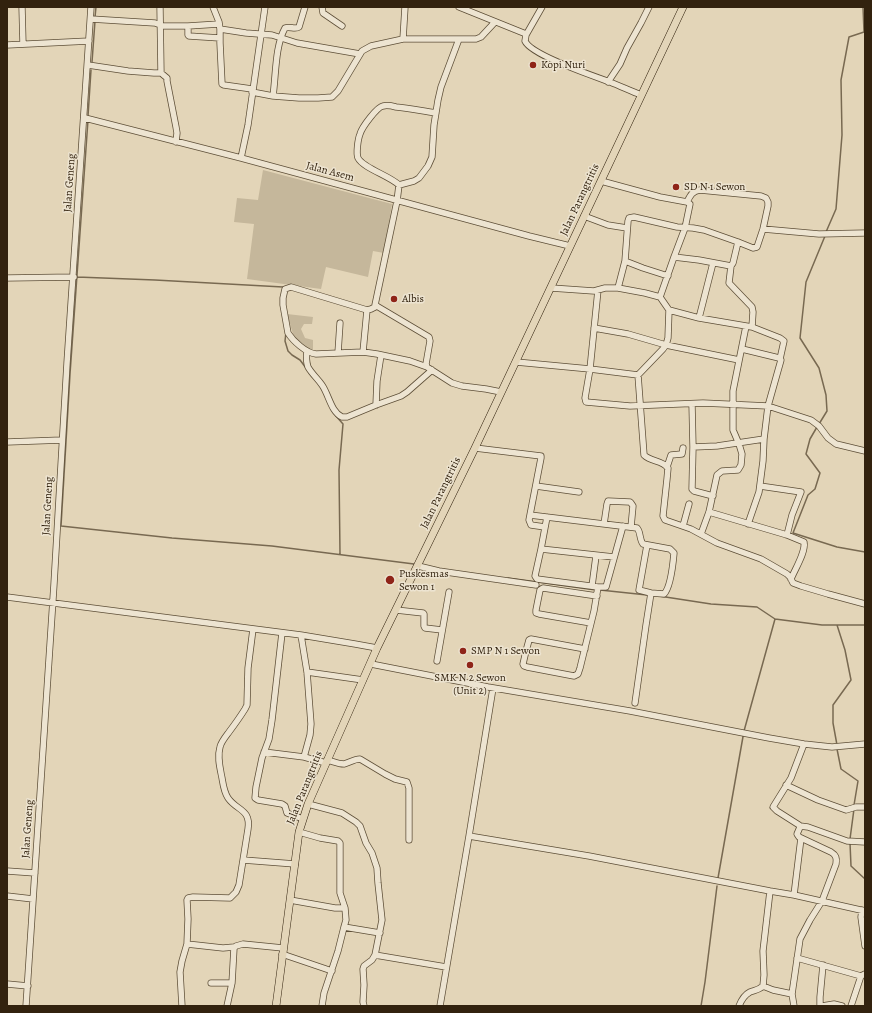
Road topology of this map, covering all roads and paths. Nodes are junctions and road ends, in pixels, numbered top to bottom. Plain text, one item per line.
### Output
1 (22, 7) edge
2 (91, 7) edge
3 (160, 7) edge
4 (212, 7) edge
5 (265, 7) edge
6 (305, 7) edge
7 (322, 7) edge
8 (405, 7) edge
9 (459, 7) edge
10 (542, 7) edge
11 (648, 7) edge
12 (683, 7) edge
13 (474, 10) edge
14 (94, 19) junction
15 (494, 22) junction
16 (160, 24) junction
17 (188, 26) junction
18 (220, 26) junction
19 (342, 26) dead end
20 (526, 34) junction
21 (260, 35) junction
22 (220, 38) junction
23 (281, 38) junction
24 (403, 39) junction
25 (459, 39) junction
26 (89, 41) junction
27 (23, 44) junction
28 (7, 45) edge
29 (360, 54) junction
30 (88, 64) junction
31 (161, 73) junction
32 (608, 82) junction
33 (252, 91) junction
34 (641, 95) junction
35 (273, 96) junction
36 (436, 113) junction
37 (84, 118) junction
38 (176, 142) junction
39 (241, 158) junction
40 (601, 181) junction
41 (399, 185) junction
42 (397, 201) junction
43 (687, 202) junction
44 (584, 216) junction
45 (627, 228) junction
46 (685, 228) junction
47 (763, 229) junction
48 (865, 233) edge
49 (738, 242) junction
50 (570, 246) junction
51 (674, 257) junction
52 (625, 261) junction
53 (713, 263) junction
54 (730, 266) junction
55 (668, 276) junction
56 (74, 277) junction
57 (7, 278) edge
58 (551, 288) junction
59 (618, 288) junction
60 (598, 290) junction
61 (660, 297) junction
62 (376, 306) junction
63 (367, 310) junction
64 (669, 310) junction
65 (699, 318) junction
66 (340, 323) dead end
67 (749, 326) junction
68 (594, 328) junction
69 (666, 345) junction
70 (742, 349) junction
71 (307, 351) junction
72 (363, 352) junction
73 (338, 353) junction
74 (381, 355) junction
75 (780, 359) junction
76 (739, 360) junction
77 (516, 362) junction
78 (429, 368) junction
79 (590, 369) junction
80 (638, 374) junction
81 (501, 392) junction
82 (692, 404) junction
83 (732, 404) junction
84 (376, 405) junction
85 (641, 406) junction
86 (768, 406) junction
87 (764, 439) junction
88 (62, 440) junction
89 (7, 442) edge
90 (739, 444) junction
91 (693, 447) junction
92 (475, 448) junction
93 (683, 448) dead end
94 (865, 452) edge
95 (667, 467) junction
96 (536, 486) junction
97 (760, 486) junction
98 (578, 492) dead end
99 (713, 496) junction
100 (689, 504) dead end
101 (710, 512) junction
102 (530, 515) junction
103 (547, 517) junction
104 (604, 524) junction
105 (748, 524) junction
106 (623, 526) junction
107 (683, 526) junction
108 (545, 527) junction
109 (631, 527) junction
110 (701, 534) junction
111 (787, 535) junction
112 (647, 545) junction
113 (541, 549) junction
114 (596, 556) junction
115 (614, 557) junction
116 (418, 566) junction
117 (791, 579) junction
118 (536, 585) dead end
119 (596, 591) junction
120 (448, 592) dead end
121 (651, 596) junction
122 (7, 597) edge
123 (53, 602) junction
124 (865, 604) edge
125 (396, 610) junction
126 (591, 624) junction
127 (253, 629) junction
128 (442, 630) junction
129 (282, 633) junction
130 (301, 635) junction
131 (377, 648) junction
132 (585, 649) junction
133 (437, 661) dead end
134 (371, 664) junction
135 (307, 672) junction
136 (363, 680) junction
137 (493, 688) junction
138 (635, 703) dead end
139 (804, 744) junction
140 (865, 744) edge
141 (264, 752) junction
142 (304, 757) junction
143 (326, 761) junction
144 (786, 785) junction
145 (308, 804) junction
146 (865, 808) edge
147 (303, 819) junction
148 (800, 826) junction
149 (299, 832) junction
150 (469, 836) junction
151 (801, 838) junction
152 (409, 840) dead end
153 (865, 842) edge
154 (243, 860) junction
155 (295, 864) junction
156 (7, 871) edge
157 (35, 873) junction
158 (770, 891) junction
159 (794, 895) junction
160 (7, 896) edge
161 (33, 899) junction
162 (290, 900) junction
163 (822, 901) junction
164 (345, 908) junction
165 (863, 910) edge
166 (344, 926) junction
167 (380, 933) junction
168 (187, 944) junction
169 (865, 946) edge
170 (234, 947) junction
171 (283, 951) junction
172 (375, 955) junction
173 (797, 958) junction
174 (823, 965) junction
175 (446, 967) junction
176 (332, 971) junction
177 (863, 975) edge
178 (211, 983) dead end
179 (232, 983) junction
180 (7, 984) edge
181 (28, 986) junction
182 (763, 986) junction
183 (792, 994) junction
184 (26, 1006) edge
185 (182, 1006) edge
186 (227, 1006) edge
187 (276, 1006) edge
188 (322, 1006) edge
189 (364, 1006) edge
190 (440, 1006) edge
191 (739, 1006) edge
192 (794, 1006) edge
193 (821, 1006) edge
194 (842, 1006) edge
195 (851, 1006) edge

1 - 27 street
2 - 14 street, Jalan Geneng
3 - 16 street
4 - 18 street
5 - 21 street
6 - 23 street
7 - 19 street
8 - 24 street
9 - 13 street
10 - 20 street
11 - 32 street
12 - 34 main road, Jalan Parangtritis
13 - 15 street
14 - 16 street
14 - 26 street, Jalan Geneng
15 - 20 street
15 - 25 street
16 - 17 street
16 - 31 street
17 - 18 street
17 - 22 street
18 - 21 street
18 - 22 street
20 - 32 street
21 - 23 street
21 - 33 street
22 - 33 street
23 - 29 street
23 - 35 street
24 - 25 street
24 - 29 street
25 - 36 street
26 - 27 street
26 - 30 street, Jalan Geneng
27 - 28 street
29 - 35 street
30 - 31 street
30 - 37 street, Jalan Geneng
31 - 38 street
32 - 34 street
33 - 35 street
33 - 39 street
34 - 40 main road, Jalan Parangtritis
36 - 41 street
36 - 41 street
37 - 38 street, Jalan Asem
37 - 56 street, Jalan Geneng
38 - 39 street, Jalan Asem
39 - 42 street, Jalan Asem
40 - 43 street
40 - 44 main road, Jalan Parangtritis
41 - 42 street
42 - 50 street, Jalan Asem
42 - 62 street
43 - 46 street
43 - 47 street
44 - 45 street
44 - 50 main road, Jalan Parangtritis
45 - 46 street
45 - 52 street
46 - 49 street
46 - 51 street
47 - 48 street
47 - 49 street
49 - 54 street
50 - 58 main road, Jalan Parangtritis
51 - 53 street
51 - 55 street
52 - 55 street
52 - 59 street
53 - 54 street
53 - 65 street
54 - 67 street
55 - 61 street
56 - 57 street
56 - 88 street, Jalan Geneng
58 - 60 street
58 - 77 main road, Jalan Parangtritis
59 - 60 street
59 - 61 street
60 - 68 street
61 - 64 street
62 - 63 street
62 - 78 street
63 - 71 street
63 - 72 street
64 - 65 street
64 - 69 street
65 - 67 street
66 - 73 street
67 - 70 street
67 - 75 street
68 - 69 street
68 - 79 street
69 - 76 street
69 - 80 street
70 - 75 street
70 - 76 street
71 - 73 street
71 - 84 street
72 - 73 street
72 - 74 street
74 - 78 street
74 - 84 street
75 - 86 street
76 - 83 street
77 - 79 street
77 - 81 main road, Jalan Parangtritis
78 - 81 street
78 - 84 street
79 - 80 street
79 - 85 street
80 - 85 street
81 - 92 main road, Jalan Parangtritis
82 - 83 street
82 - 85 street
82 - 91 street
83 - 86 street
83 - 90 street
85 - 95 street
86 - 87 street
86 - 94 street
87 - 90 street
87 - 97 street
88 - 89 street
88 - 123 street, Jalan Geneng
90 - 91 street
90 - 99 street
91 - 99 street
92 - 96 street
92 - 116 main road, Jalan Parangtritis
93 - 95 street
95 - 107 street
96 - 98 street
96 - 102 street
97 - 105 street
97 - 111 street
99 - 101 street
100 - 107 street
101 - 105 street
101 - 110 street
102 - 103 street
102 - 108 street
103 - 104 street
103 - 108 street
104 - 106 street
104 - 109 street
105 - 111 street
106 - 109 street
106 - 115 street
107 - 110 street
108 - 113 street
109 - 112 street
110 - 117 street
111 - 117 street
112 - 121 street
112 - 121 street
113 - 114 street
113 - 119 street
114 - 115 street
114 - 119 street
115 - 119 street
116 - 118 street
116 - 125 main road, Jalan Parangtritis
117 - 124 street
119 - 126 street
119 - 126 street
120 - 128 street
121 - 138 street
122 - 123 street
123 - 127 street
123 - 157 street, Jalan Geneng
125 - 128 street
125 - 131 main road, Jalan Parangtritis
126 - 132 street
127 - 129 street
127 - 154 street
128 - 133 street
129 - 130 street
129 - 141 street
130 - 131 street
130 - 135 street
131 - 134 main road, Jalan Parangtritis
132 - 132 street
134 - 136 main road, Jalan Parangtritis
134 - 137 street
135 - 136 street
135 - 142 street
136 - 143 main road, Jalan Parangtritis
137 - 139 street
137 - 150 street
139 - 140 street
139 - 144 street
141 - 142 street
141 - 147 street
142 - 143 street
143 - 145 main road, Jalan Parangtritis
143 - 152 street
144 - 146 street
144 - 148 street
145 - 147 main road, Jalan Parangtritis
145 - 167 street
147 - 149 main road, Jalan Parangtritis
148 - 151 street
148 - 153 street
149 - 155 main road, Jalan Parangtritis
149 - 164 street
150 - 158 street
150 - 175 street
151 - 159 street
151 - 163 street
154 - 155 street
154 - 168 street
155 - 162 main road, Jalan Parangtritis
156 - 157 street
157 - 161 street, Jalan Geneng
158 - 159 street
158 - 182 street
159 - 163 street
160 - 161 street
161 - 181 street, Jalan Geneng
162 - 164 street
162 - 171 main road, Jalan Parangtritis
163 - 165 street
163 - 173 street
164 - 166 street
165 - 169 street
166 - 167 street
166 - 176 street
167 - 172 street
168 - 170 street
168 - 185 street
170 - 171 street
170 - 179 street
171 - 176 street
171 - 187 main road, Jalan Parangtritis
172 - 175 street
172 - 189 street
173 - 174 street
173 - 183 street
174 - 177 street
174 - 193 street
175 - 190 street
176 - 188 street
177 - 195 street
178 - 179 street
179 - 186 street
180 - 181 street
181 - 184 street, Jalan Geneng
182 - 183 street
182 - 191 street
183 - 192 street
193 - 194 street

